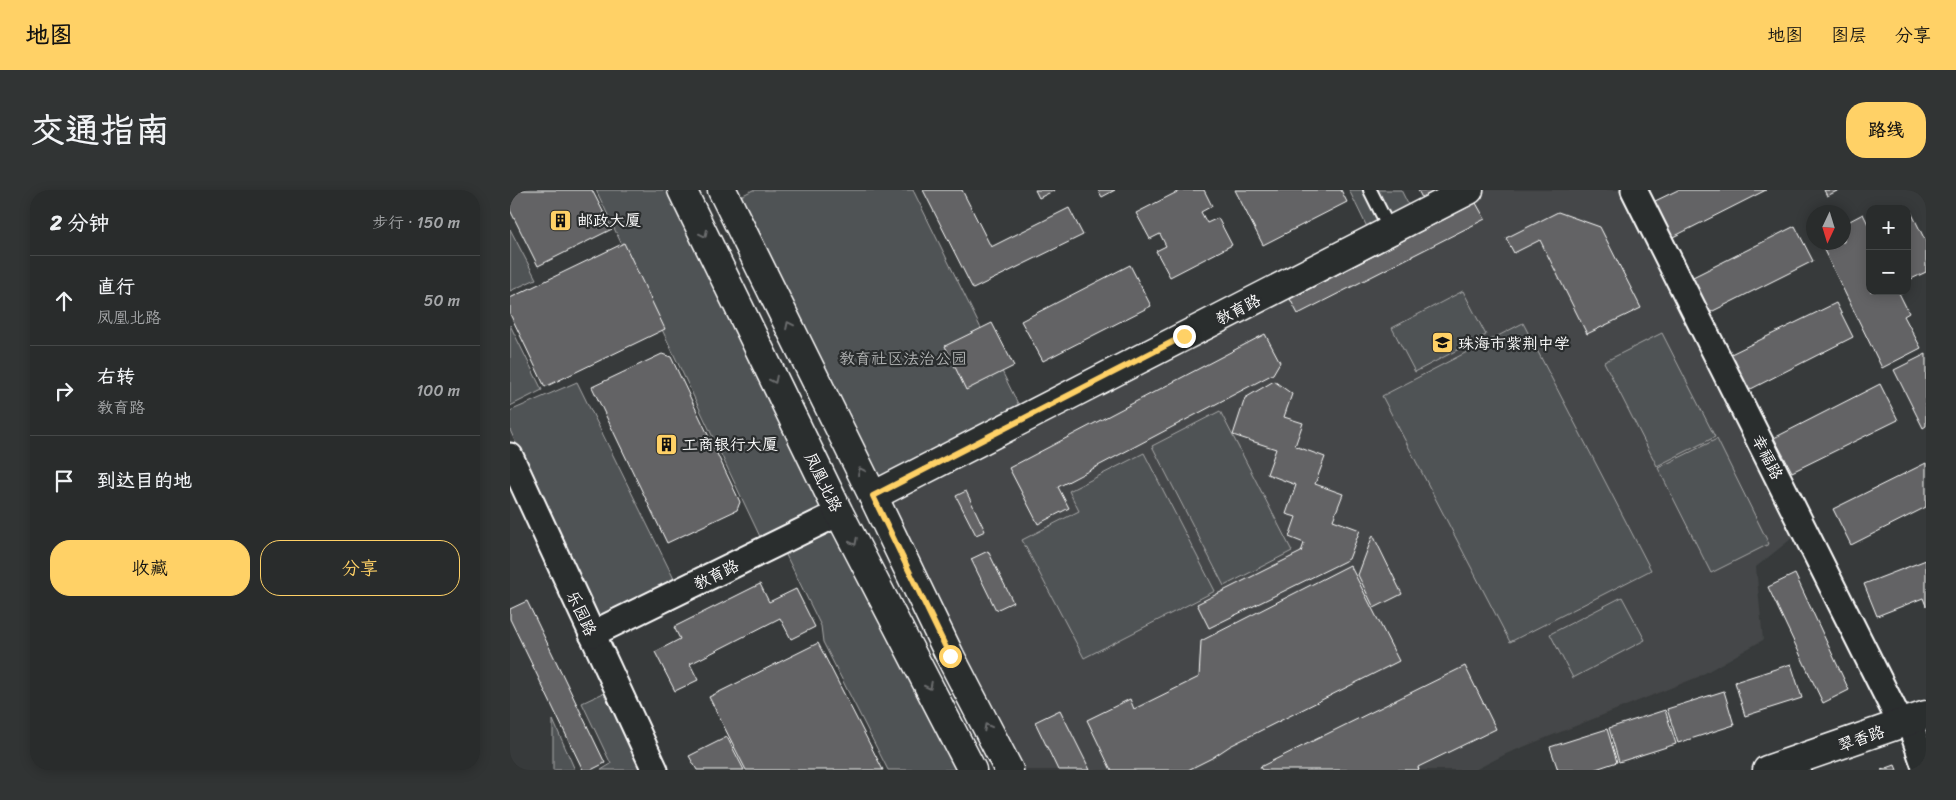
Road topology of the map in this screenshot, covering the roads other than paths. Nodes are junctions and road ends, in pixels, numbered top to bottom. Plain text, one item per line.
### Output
1 (682, 190) edge
2 (722, 190) edge
3 (1370, 190) edge
4 (1469, 190) edge
5 (1634, 190) edge
6 (1390, 230) junction
7 (510, 456) edge
8 (873, 496) junction
9 (839, 513) junction
10 (592, 634) junction
11 (1912, 720) edge
12 (655, 770) edge
13 (972, 770) edge
14 (1009, 770) edge
15 (1767, 770) edge
16 (1926, 770) edge

1 -> 9 main road, 凤凰北路
8 -> 2 main road
3 - 6 lane
4 - 6 main road, 教育路
5 - 11 street, 幸福路
6 - 8 main road, 教育路
7 - 10 street, 乐园路
14 -> 8 main road
9 - 10 street, 教育路
9 -> 13 main road, 凤凰北路
10 - 12 street, 乐园路
11 - 15 main road, 翠香路
11 - 16 street, 幸福路

